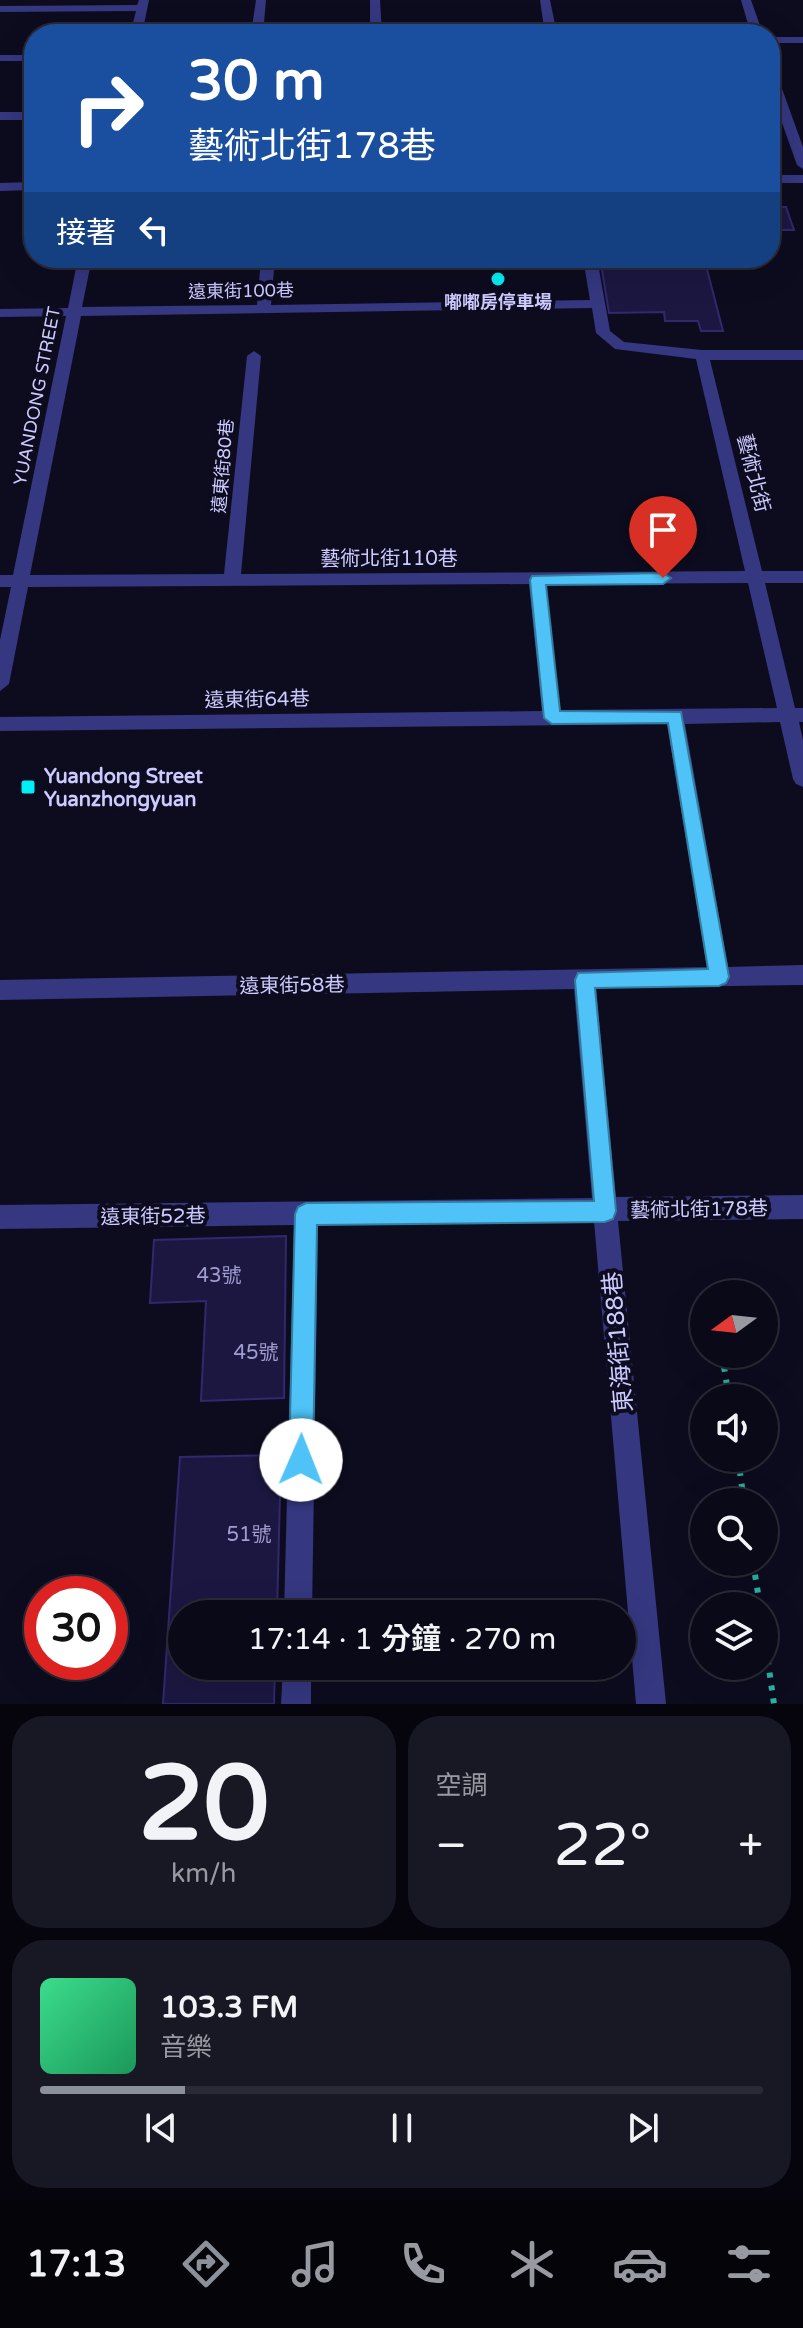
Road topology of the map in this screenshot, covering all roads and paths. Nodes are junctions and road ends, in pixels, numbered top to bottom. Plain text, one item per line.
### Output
1 (261, 0) edge
2 (375, 0) edge
3 (545, 0) edge
4 (746, 0) edge
5 (143, 4) edge
6 (9, 6) edge
7 (138, 24) edge
8 (258, 24) edge
9 (376, 24) edge
10 (549, 24) edge
11 (754, 24) edge
12 (780, 40) edge
13 (803, 40) edge
14 (0, 58) edge
15 (24, 58) edge
16 (780, 92) edge
17 (0, 116) edge
18 (24, 116) edge
19 (803, 165) edge
20 (780, 179) edge
21 (803, 179) edge
22 (24, 186) edge
23 (0, 187) edge
24 (83, 268) edge
25 (267, 268) edge
26 (592, 268) edge
27 (598, 304) junction
28 (264, 308) junction
29 (75, 312) junction
30 (0, 313) edge
31 (702, 355) junction
32 (803, 355) edge
33 (254, 356) dead end
34 (803, 577) edge
35 (757, 578) junction
36 (232, 580) junction
37 (537, 580) junction
38 (0, 581) edge
39 (21, 581) junction
40 (0, 684) edge
41 (796, 715) edge
42 (675, 717) junction
43 (552, 718) junction
44 (0, 724) edge
45 (803, 779) edge
46 (803, 975) edge
47 (719, 977) junction
48 (584, 980) junction
49 (0, 990) edge
50 (803, 1207) edge
51 (605, 1211) junction
52 (306, 1214) junction
53 (0, 1217) edge
54 (298, 1600) edge
55 (297, 1680) edge
56 (771, 1680) edge
57 (296, 1704) edge
58 (651, 1704) edge
59 (774, 1704) edge

1 - 8 street
2 - 9 street
3 - 10 street
4 - 11 street
5 - 6 street
5 - 7 street
12 - 13 street
14 - 15 street
16 - 19 street
17 - 18 street
20 - 21 street
22 - 23 street
24 - 29 street, YUANDONG STREET
25 - 28 street
26 - 27 street
27 - 28 street, 遠東街100巷
27 - 31 street
28 - 29 street, 遠東街100巷
29 - 30 street, 遠東街100巷
29 - 39 street, YUANDONG STREET
31 - 32 street
31 - 35 street, 藝術北街
33 - 36 street, 遠東街80巷
34 - 35 street, 藝術北街110巷
35 - 37 street, 藝術北街110巷
35 - 41 street, 藝術北街
36 - 37 street, 藝術北街110巷
36 - 39 street, 藝術北街110巷
37 - 43 street
38 - 39 street, 藝術北街110巷
39 - 40 street, YUANDONG STREET
41 - 42 street, 遠東街64巷
41 - 45 street, 藝術北街
42 - 43 street, 遠東街64巷
42 - 47 street
43 - 44 street, 遠東街64巷
46 - 47 street, 遠東街58巷
47 - 48 street, 遠東街58巷
48 - 49 street, 遠東街58巷
48 - 51 street, 東海街188巷
50 - 51 street, 藝術北街178巷
51 - 52 street, 藝術北街178巷
51 - 58 street, 東海街188巷
52 - 53 street, 遠東街52巷
52 - 54 street
55 - 57 street
56 - 59 path

